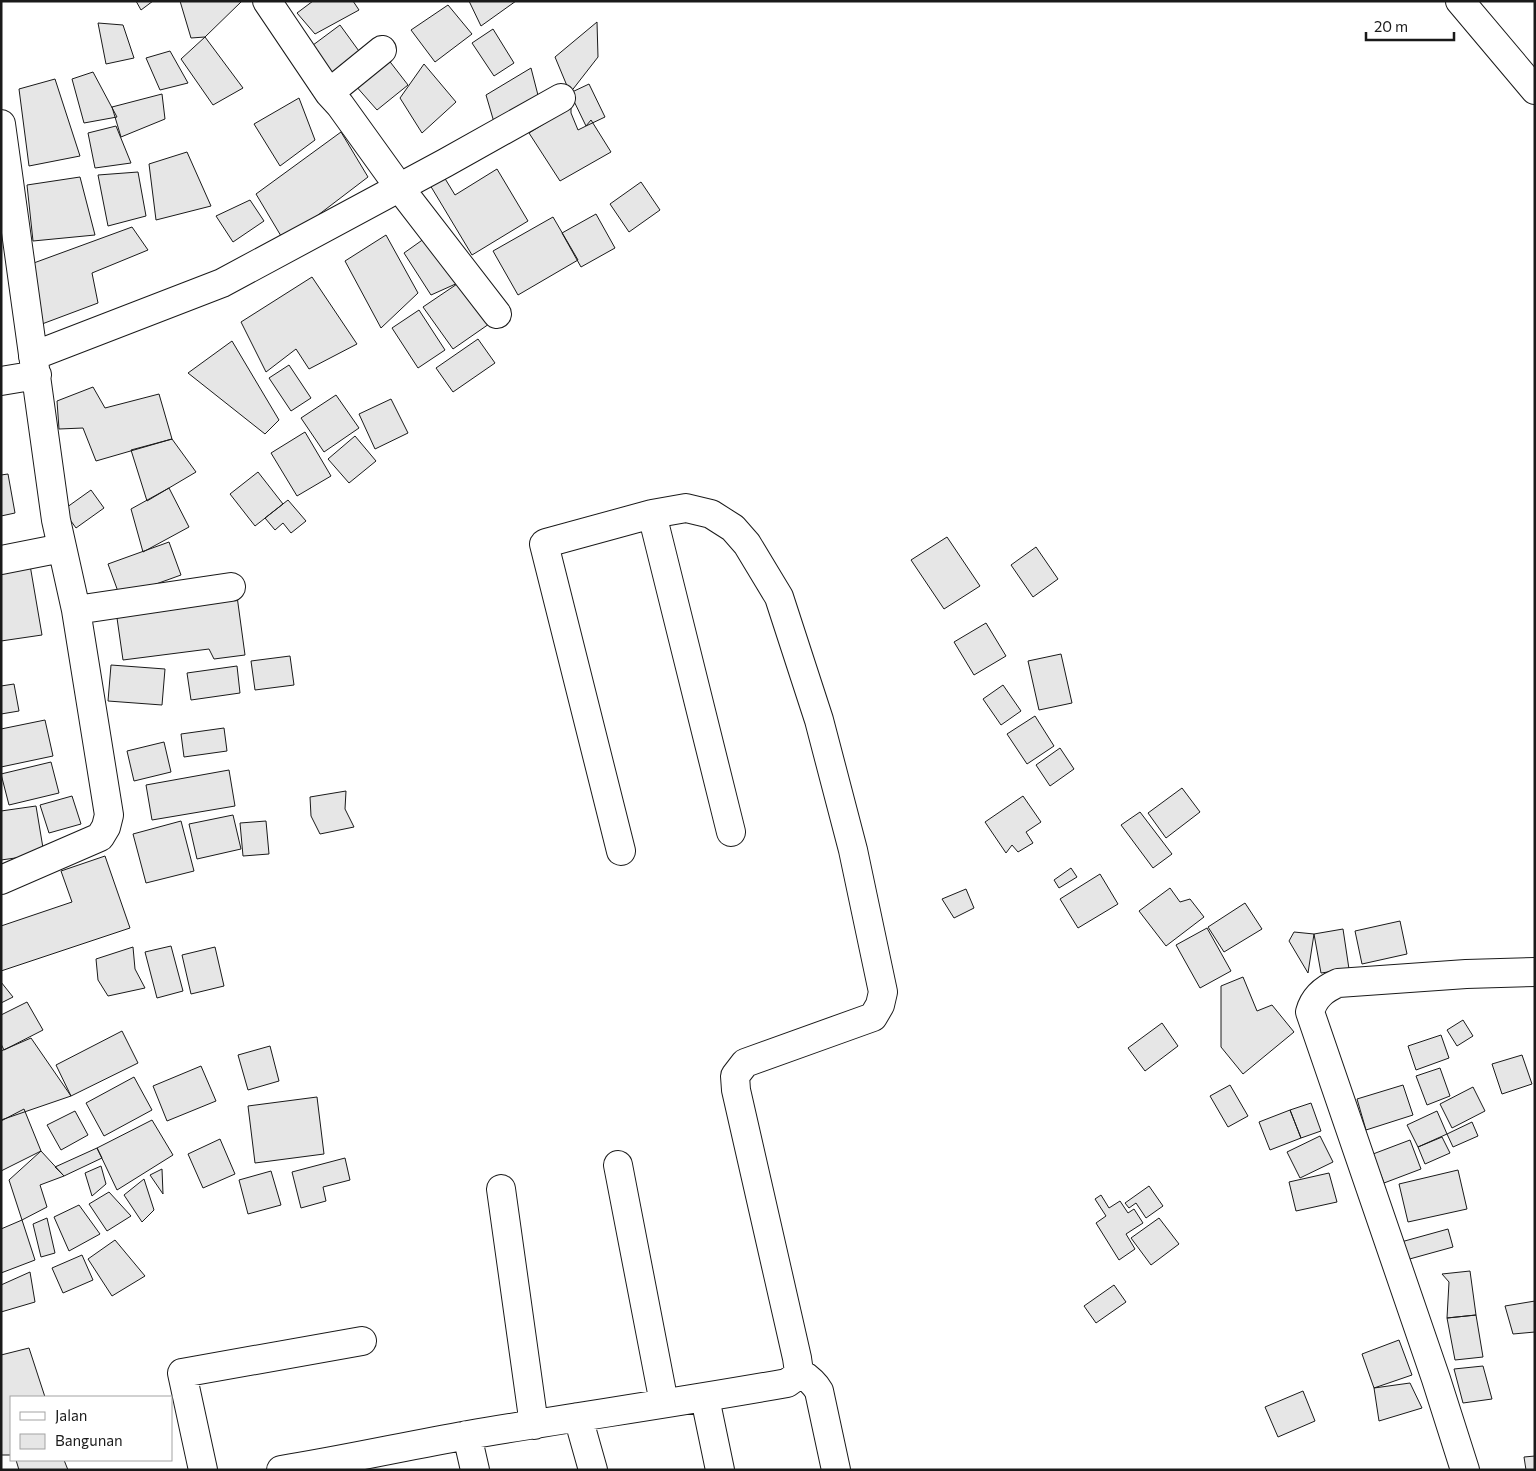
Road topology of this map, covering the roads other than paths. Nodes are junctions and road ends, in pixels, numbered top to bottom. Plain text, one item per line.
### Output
1 (267, 1) edge
2 (1460, 1) edge
3 (382, 50) dead end
4 (1535, 90) edge
5 (330, 93) junction
6 (561, 98) dead end
7 (1, 124) edge
8 (399, 187) junction
9 (497, 314) dead end
10 (35, 365) junction
11 (1, 380) edge
12 (652, 514) junction
13 (62, 548) junction
14 (1, 560) edge
15 (231, 587) dead end
16 (76, 610) junction
17 (731, 832) dead end
18 (621, 851) dead end
19 (1, 880) edge
20 (1535, 972) edge
21 (618, 1165) dead end
22 (501, 1190) dead end
23 (362, 1341) dead end
24 (798, 1372) junction
25 (705, 1398) junction
26 (664, 1403) junction
27 (578, 1417) junction
28 (534, 1425) junction
29 (468, 1435) junction
30 (348, 1464) edge
31 (203, 1470) edge
32 (281, 1470) edge
33 (475, 1470) edge
34 (593, 1470) edge
35 (720, 1470) edge
36 (836, 1470) edge
37 (1465, 1470) edge

1 - 5 street
2 - 4 street
3 - 5 street
5 - 8 street
6 - 8 street
7 - 10 street
8 - 9 street
8 - 10 street
10 - 11 street
10 - 13 street
12 - 17 street
12 - 18 street
12 - 24 street
13 - 14 street
13 - 16 street
15 - 16 street
16 - 19 street
20 - 37 street
21 - 26 street
22 - 28 street
23 - 31 street
24 - 25 street
24 - 36 street
25 - 26 street
25 - 35 street
26 - 27 street
27 - 28 street
27 - 34 street
28 - 29 street
29 - 30 street
29 - 33 street
30 - 32 street

